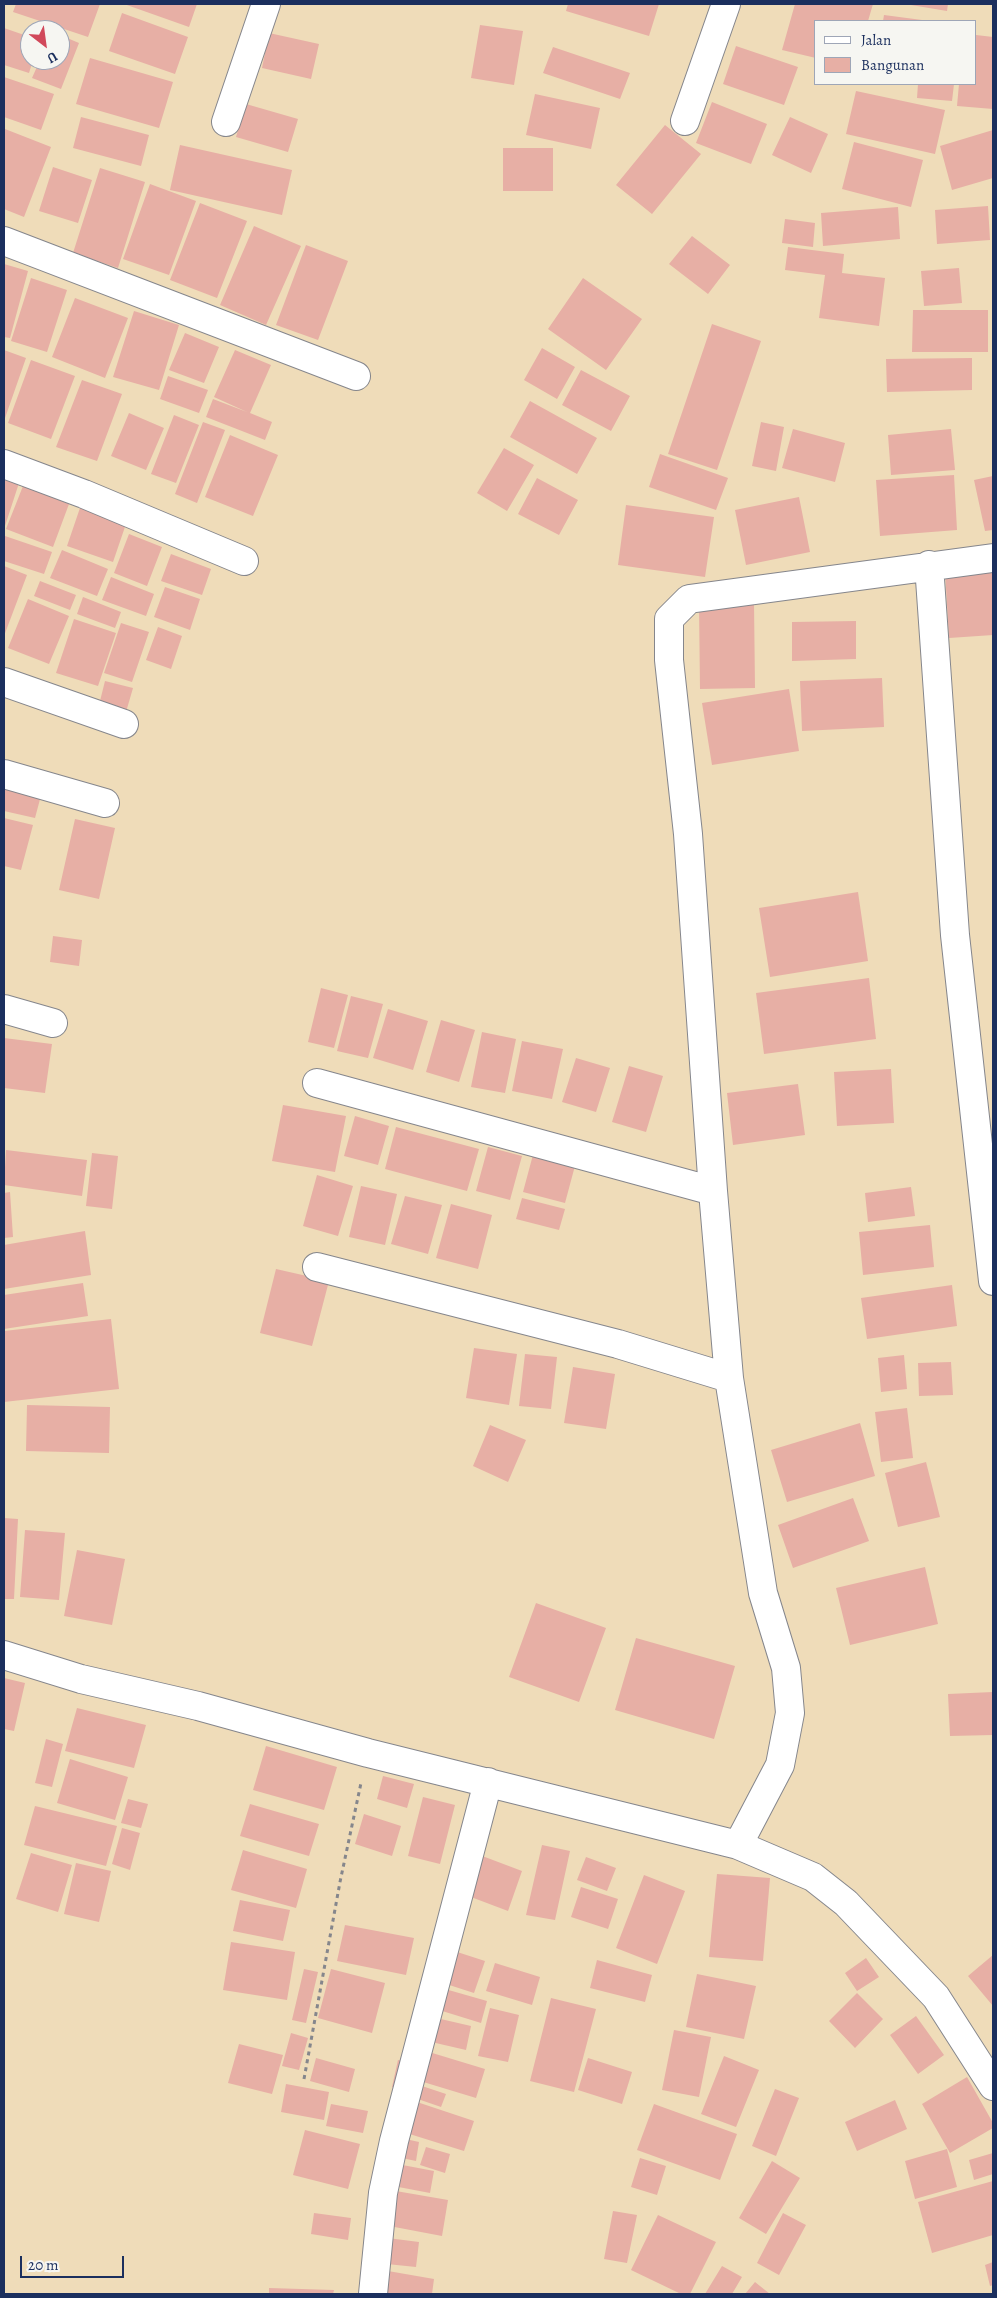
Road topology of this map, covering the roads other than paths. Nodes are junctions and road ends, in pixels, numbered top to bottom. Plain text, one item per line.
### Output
1 (266, 4) edge
2 (726, 4) edge
3 (685, 121) dead end
4 (226, 122) dead end
5 (4, 241) edge
6 (356, 376) dead end
7 (4, 464) edge
8 (993, 558) edge
9 (244, 561) dead end
10 (929, 565) junction
11 (4, 682) edge
12 (124, 724) dead end
13 (4, 774) edge
14 (106, 803) dead end
15 (4, 1009) edge
16 (54, 1023) dead end
17 (317, 1083) dead end
18 (713, 1191) junction
19 (317, 1267) dead end
20 (993, 1281) edge
21 (729, 1378) junction
22 (4, 1655) edge
23 (488, 1782) junction
24 (738, 1845) junction
25 (993, 2086) edge
26 (373, 2294) edge

1 - 4 street
2 - 3 street
5 - 6 street
7 - 9 street
8 - 10 street
10 - 18 street
10 - 20 street
11 - 12 street
13 - 14 street
15 - 16 street
17 - 18 street
18 - 21 street
19 - 21 street
21 - 24 street
22 - 23 street
23 - 24 street
23 - 26 street
24 - 25 street

